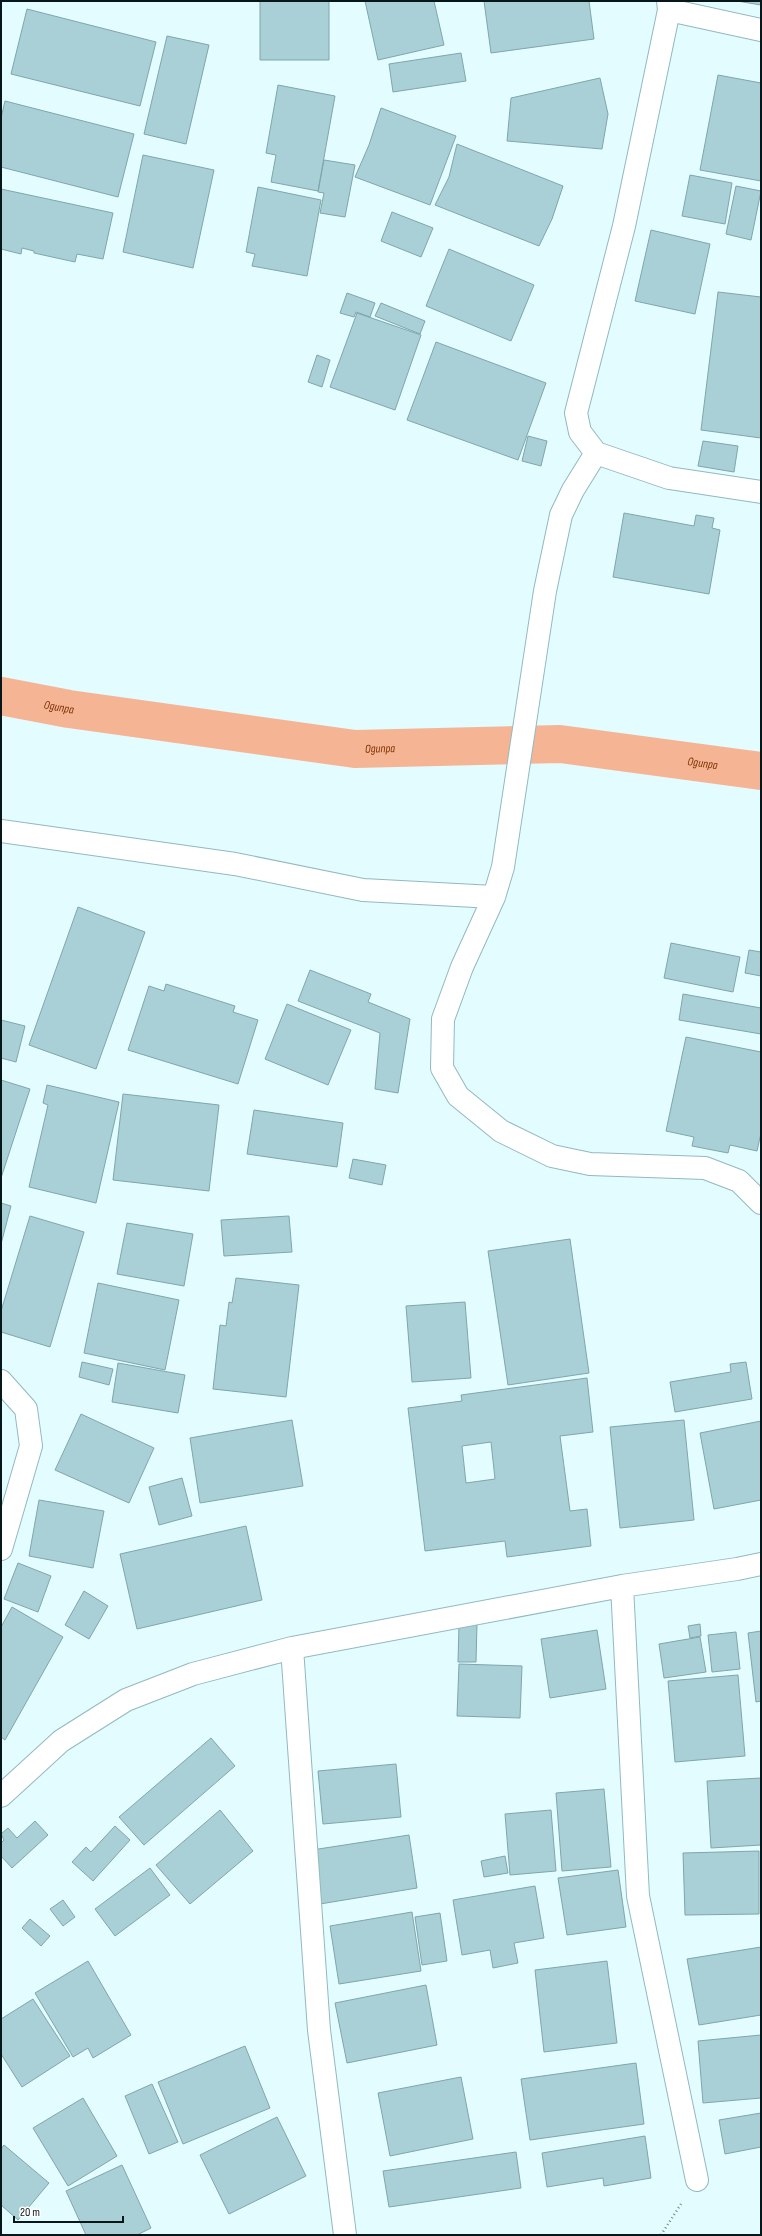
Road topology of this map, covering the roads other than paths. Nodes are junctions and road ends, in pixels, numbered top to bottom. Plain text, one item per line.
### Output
1 (668, 5) edge
2 (761, 30) edge
3 (596, 453) junction
4 (761, 492) edge
5 (1, 831) edge
6 (494, 897) junction
7 (761, 1203) edge
8 (1, 1381) edge
9 (1, 1549) edge
10 (761, 1564) edge
11 (622, 1586) junction
12 (292, 1648) junction
13 (1, 1796) edge
14 (697, 2180) road end
15 (345, 2235) edge

1 - 2 street
1 - 3 street
3 - 4 street
3 - 6 street
5 - 6 street
6 - 7 street
8 - 9 street
10 - 11 street
11 - 12 street
11 - 14 street
12 - 13 street
12 - 15 street

